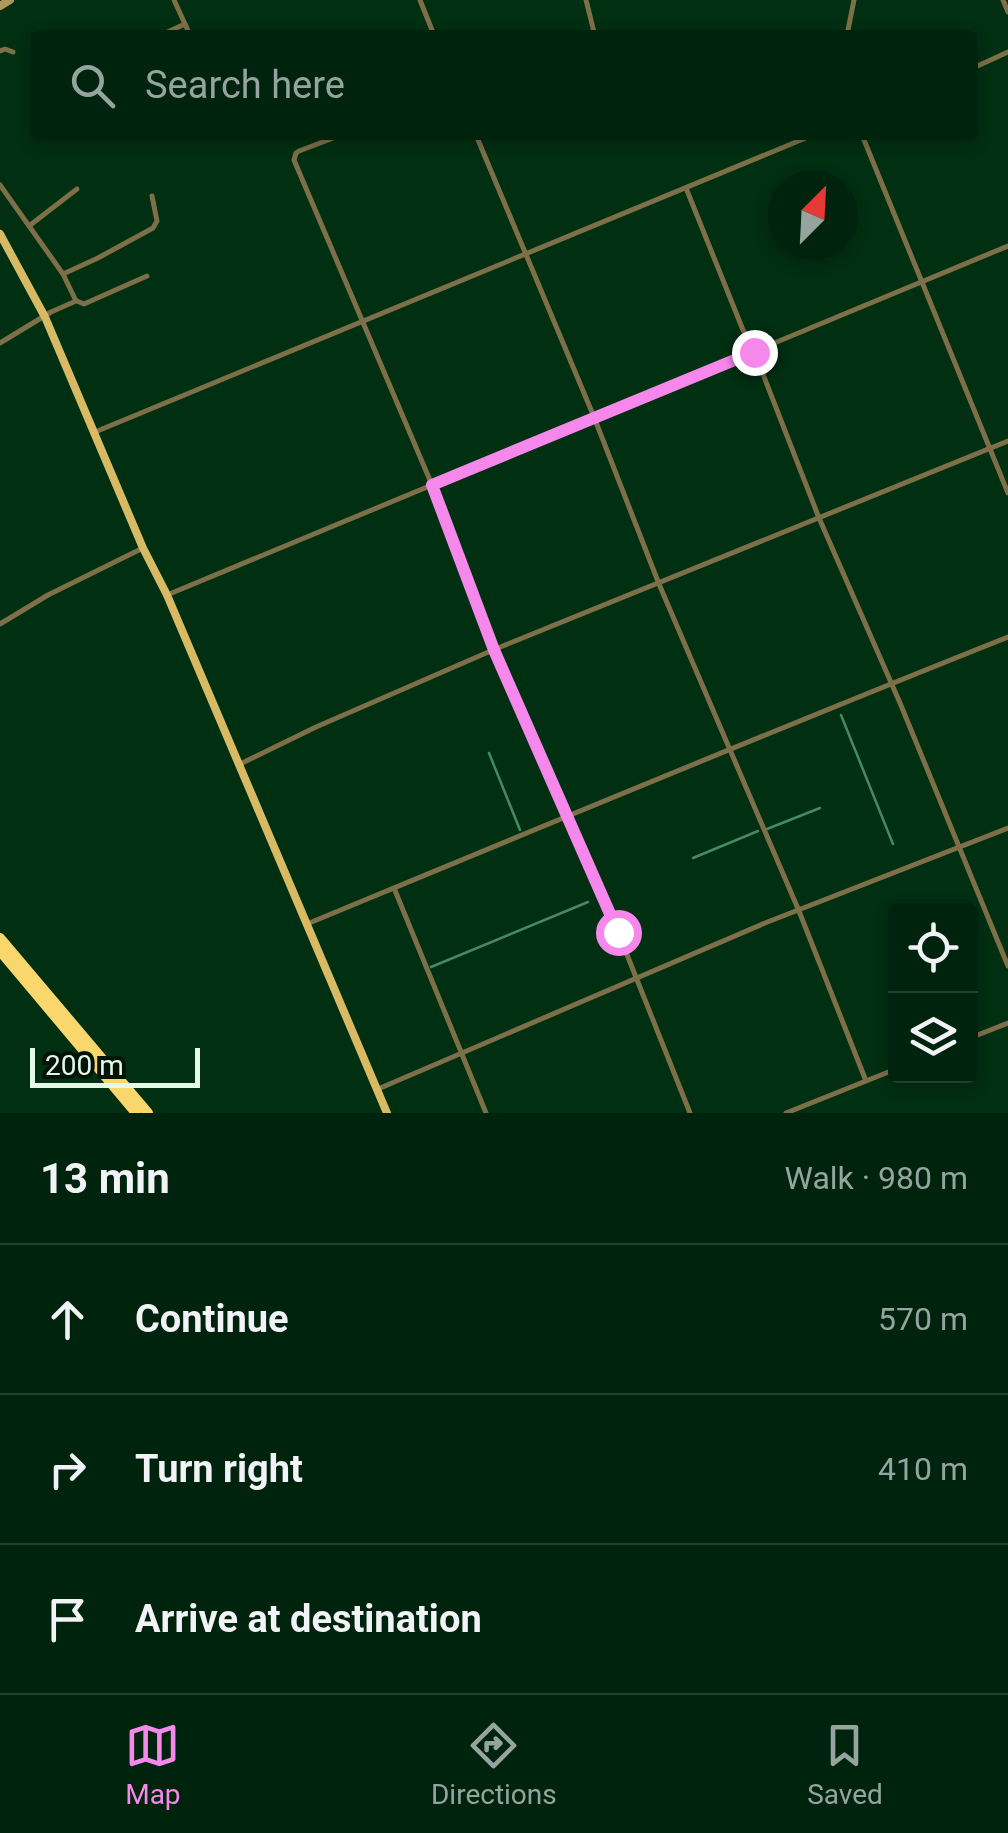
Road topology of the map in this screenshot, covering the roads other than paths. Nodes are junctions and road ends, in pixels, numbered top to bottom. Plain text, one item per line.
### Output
1 (10, 0) edge
2 (174, 0) edge
3 (420, 0) edge
4 (586, 0) edge
5 (854, 0) edge
6 (1003, 0) edge
7 (0, 6) edge
8 (1008, 12) edge
9 (185, 24) junction
10 (172, 30) edge
11 (188, 30) edge
12 (432, 30) edge
13 (594, 30) edge
14 (848, 30) edge
15 (0, 51) edge
16 (12, 52) dead end
17 (1008, 52) edge
18 (978, 66) edge
19 (328, 140) edge
20 (478, 140) edge
21 (802, 140) edge
22 (864, 140) edge
23 (0, 185) edge
24 (686, 188) junction
25 (77, 190) dead end
26 (152, 196) dead end
27 (29, 226) junction
28 (0, 234) edge
29 (1008, 246) edge
30 (526, 253) junction
31 (63, 274) junction
32 (147, 276) dead end
33 (922, 281) junction
34 (76, 301) junction
35 (45, 318) junction
36 (361, 322) junction
37 (0, 343) edge
38 (754, 351) junction
39 (594, 417) junction
40 (94, 432) junction
41 (1008, 441) edge
42 (990, 450) junction
43 (432, 485) junction
44 (1008, 493) edge
45 (819, 518) junction
46 (143, 548) junction
47 (659, 584) junction
48 (166, 595) junction
49 (0, 624) edge
50 (1008, 637) edge
51 (494, 650) junction
52 (891, 684) junction
53 (730, 748) junction
54 (238, 765) junction
55 (567, 817) junction
56 (1008, 828) edge
57 (958, 849) junction
58 (394, 888) junction
59 (798, 911) junction
60 (306, 924) junction
61 (0, 938) edge
62 (0, 952) edge
63 (1008, 966) edge
64 (636, 979) junction
65 (1008, 1023) edge
66 (978, 1035) edge
67 (462, 1052) junction
68 (888, 1072) edge
69 (866, 1081) junction
70 (377, 1090) junction
71 (136, 1113) edge
72 (148, 1113) edge
73 (387, 1113) edge
74 (486, 1113) edge
75 (690, 1113) edge
76 (786, 1113) edge

1 - 7 street
2 - 9 street
3 - 12 street
4 - 13 street
5 - 14 street
6 - 8 street
9 - 10 street
9 - 11 street
15 - 16 street
17 - 18 street
19 - 36 street
20 - 30 street
21 - 24 street
22 - 33 street
23 - 27 street
24 - 30 street
24 - 38 street
25 - 27 street
26 - 31 street
27 - 31 street
28 - 35 main road
29 - 33 street
30 - 36 street
30 - 39 street
31 - 34 street
32 - 34 street
33 - 38 street
33 - 42 street
34 - 35 street
35 - 37 street
35 - 40 main road
36 - 40 street
36 - 43 street
38 - 39 street
38 - 45 street
39 - 43 street
39 - 47 street
40 - 46 main road
41 - 42 street
42 - 44 street
42 - 45 street
43 - 48 street
43 - 51 street
45 - 47 street
45 - 52 street
46 - 48 main road
46 - 49 street
47 - 51 street
47 - 53 street
48 - 54 main road
50 - 52 street
51 - 54 street
51 - 55 street
52 - 53 street
52 - 57 street
53 - 55 street
53 - 59 street
54 - 60 main road
55 - 58 street
55 - 64 street
56 - 57 street
57 - 59 street
57 - 63 street
58 - 60 street
58 - 67 street
59 - 64 street
59 - 69 street
60 - 70 main road
61 - 72 highway
62 - 71 highway
64 - 67 street
64 - 75 street
65 - 66 street
67 - 70 street
67 - 74 street
68 - 69 street
69 - 76 street
70 - 73 main road

